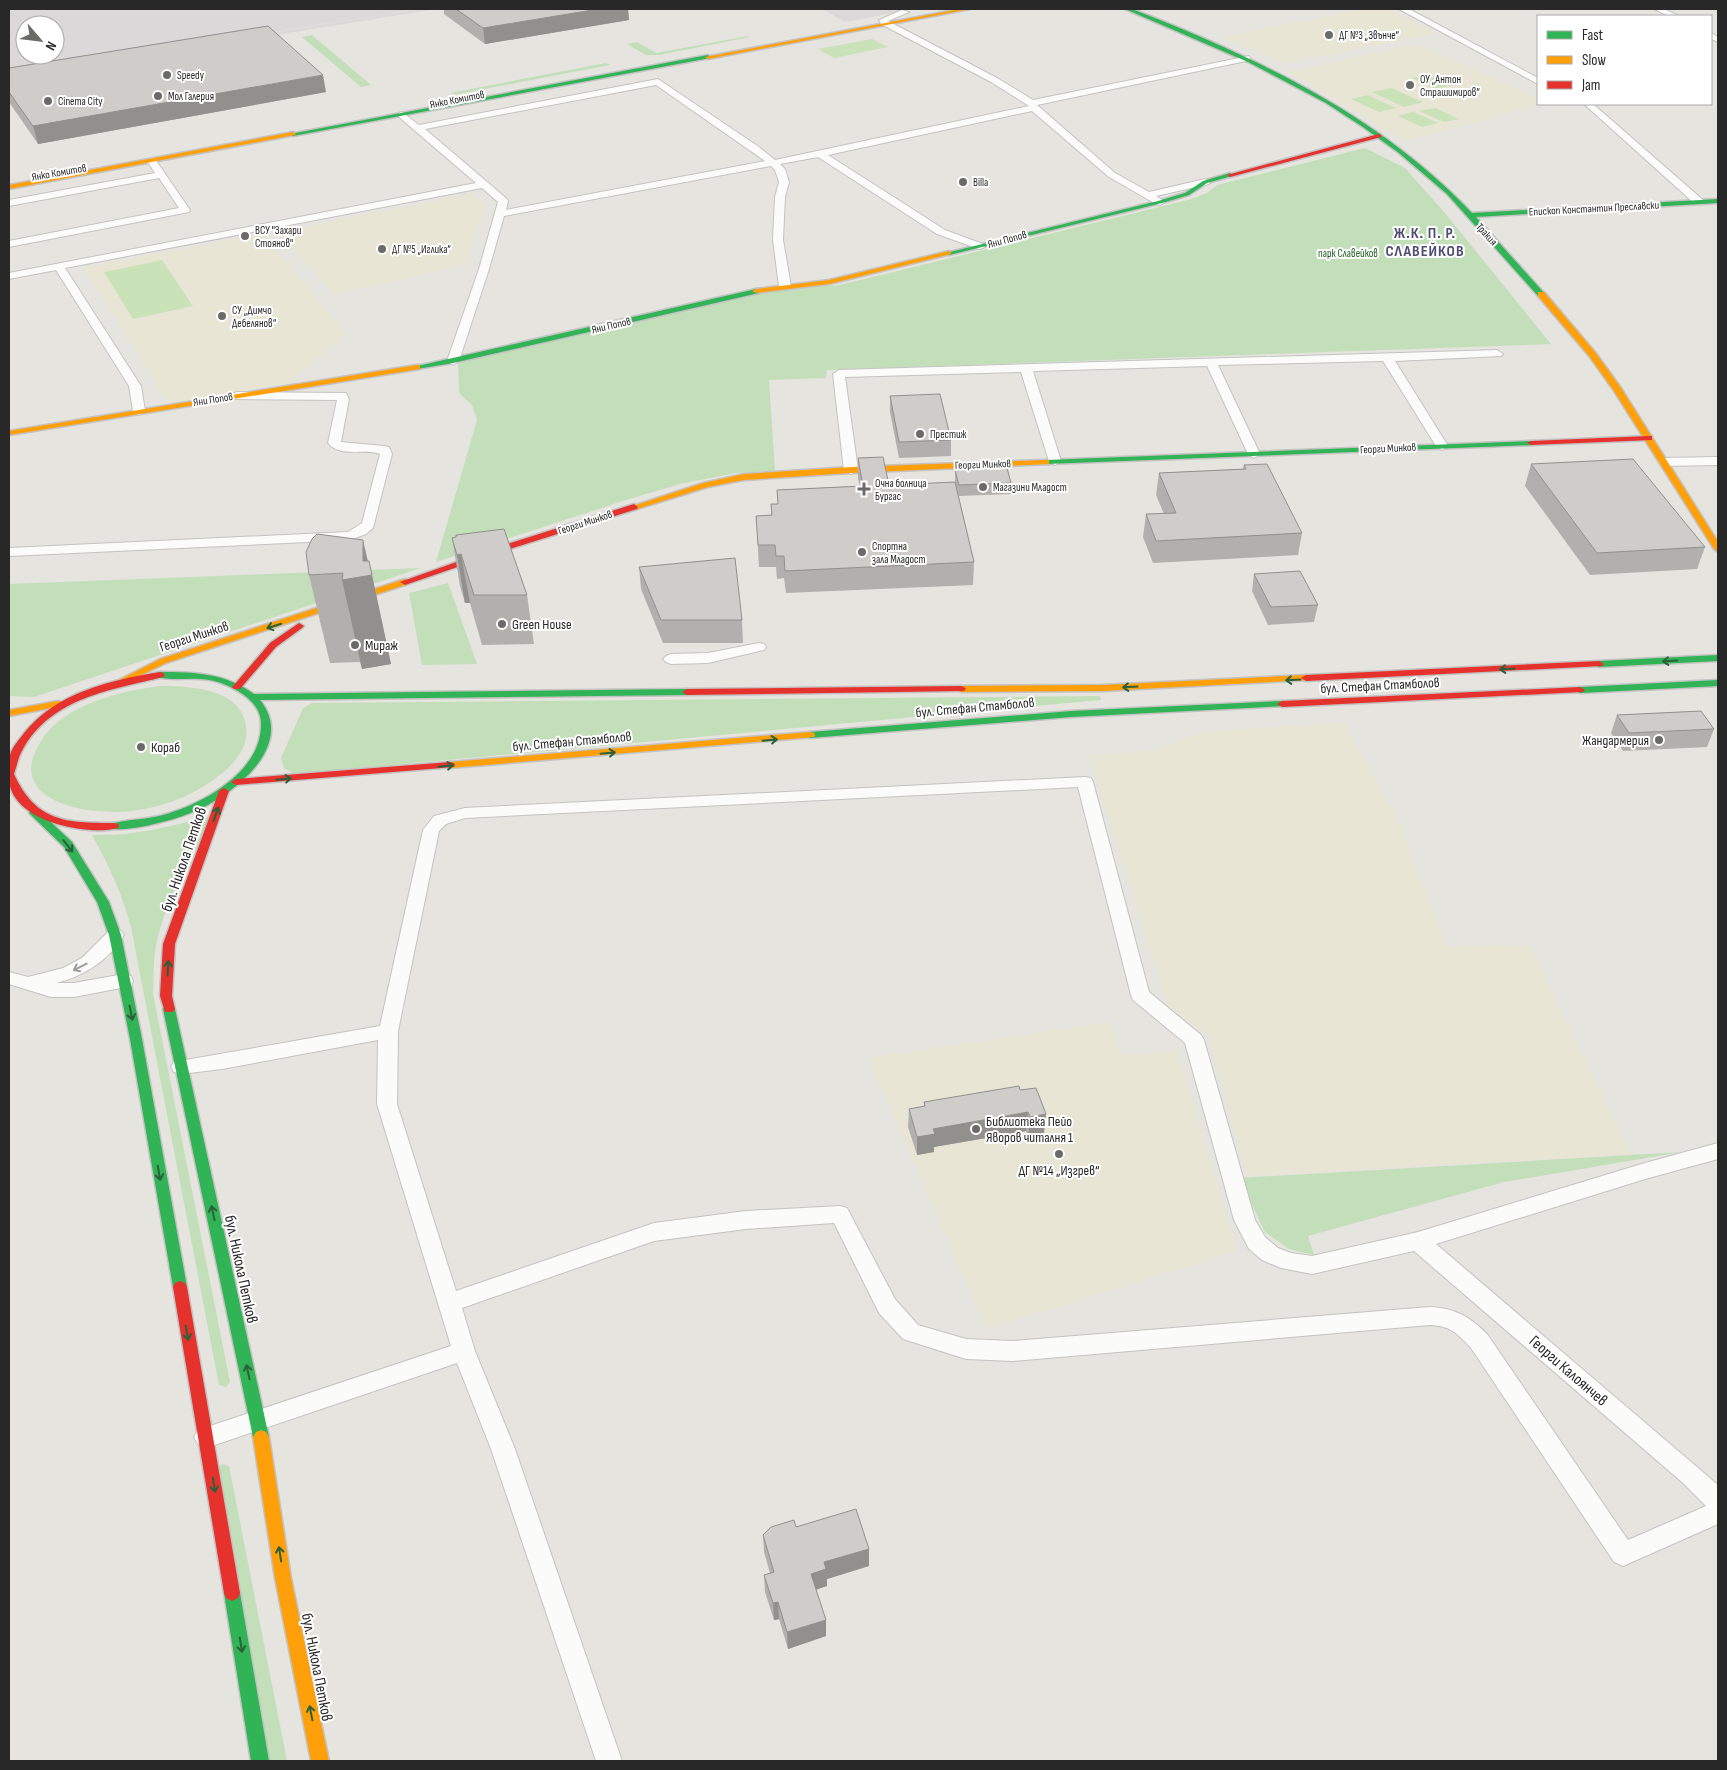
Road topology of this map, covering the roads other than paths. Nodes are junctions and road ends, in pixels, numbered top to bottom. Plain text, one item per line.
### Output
1 (921, 9) edge
2 (961, 9) edge
3 (1128, 9) edge
4 (1144, 9) edge
5 (1403, 9) edge
6 (1658, 9) edge
7 (905, 12) junction
8 (1673, 15) edge
9 (1163, 21) junction
10 (888, 24) junction
11 (1246, 58) junction
12 (1537, 80) edge
13 (1589, 105) edge
14 (1033, 106) junction
15 (402, 115) junction
16 (417, 128) junction
17 (1379, 136) junction
18 (820, 154) junction
19 (152, 161) junction
20 (773, 162) junction
21 (50, 173) junction
22 (160, 175) junction
23 (9, 181) edge
24 (1205, 182) junction
25 (482, 185) junction
26 (9, 187) edge
27 (1147, 195) junction
28 (1718, 201) edge
29 (1160, 202) junction
30 (1699, 202) junction
31 (9, 203) edge
32 (499, 214) junction
33 (1470, 215) junction
34 (9, 244) edge
35 (979, 246) junction
36 (59, 267) junction
37 (9, 276) edge
38 (785, 286) junction
39 (1497, 354) dead end
40 (1387, 358) junction
41 (453, 360) junction
42 (1212, 362) junction
43 (1026, 368) junction
44 (233, 396) junction
45 (139, 411) junction
46 (9, 433) edge
47 (1649, 438) junction
48 (1442, 446) junction
49 (1254, 454) junction
50 (1055, 461) junction
51 (1718, 461) edge
52 (1664, 462) junction
53 (851, 470) junction
54 (1718, 549) edge
55 (9, 552) edge
56 (337, 605) junction
57 (759, 648) dead end
58 (671, 658) dead end
59 (1718, 658) edge
60 (1718, 672) edge
61 (120, 682) junction
62 (1718, 684) edge
63 (237, 687) junction
64 (1563, 690) junction
65 (253, 697) junction
66 (64, 703) junction
67 (9, 713) edge
68 (9, 774) edge
69 (236, 782) junction
70 (224, 791) junction
71 (9, 798) edge
72 (20, 801) junction
73 (34, 812) junction
74 (115, 934) junction
75 (9, 978) edge
76 (124, 981) junction
77 (30, 983) junction
78 (388, 1031) junction
79 (181, 1067) junction
80 (1718, 1151) edge
81 (1418, 1241) junction
82 (449, 1302) junction
83 (464, 1351) junction
84 (258, 1419) junction
85 (206, 1436) junction
86 (1718, 1501) edge
87 (1718, 1512) edge
88 (260, 1761) edge
89 (320, 1761) edge
90 (609, 1761) edge

1 - 7 main road, Янко Комитов
2 - 10 main road, Янко Комитов
3 - 9 main road, Тракия
4 - 9 main road, Тракия
5 - 12 street
6 - 8 street
7 - 10 street, Янко Комитов
7 - 21 main road, Янко Комитов
9 - 11 main road, Тракия
10 - 14 street
10 - 15 main road, Янко Комитов
11 - 14 street
11 - 17 main road, Тракия
13 - 30 street
14 - 18 street
14 - 27 street
15 - 16 street
15 - 19 main road, Янко Комитов
16 - 20 street
16 - 25 street
17 - 24 main road, Яни Попов
17 - 33 main road, Тракия
18 - 20 street
18 - 35 street
19 - 21 main road, Янко Комитов
19 - 22 street
20 - 32 street
20 - 38 street
21 - 23 main road, Янко Комитов
21 - 26 main road, Янко Комитов
22 - 31 street
22 - 34 street
24 - 27 street, Яни Попов
24 - 29 main road, Яни Попов
25 - 32 street
25 - 36 street
27 - 29 street
28 - 30 main road, Епископ Константин Преславски
29 - 35 main road, Яни Попов
30 - 33 main road, Епископ Константин Преславски
32 - 41 street
33 - 47 main road, Тракия
35 - 38 main road, Яни Попов
36 - 37 street
36 - 45 street
38 - 41 main road, Яни Попов
39 - 40 street
40 - 42 street
40 - 48 street
41 - 44 main road, Яни Попов
42 - 43 street
42 - 49 street
43 - 50 street
43 - 53 street
44 - 45 main road, Яни Попов
44 - 55 street
45 - 46 main road, Яни Попов
47 - 48 main road, Георги Минков
47 - 52 main road, Тракия
48 - 49 main road, Георги Минков
49 - 50 main road, Георги Минков
50 - 53 main road, Георги Минков
51 - 52 street
52 - 54 main road, Тракия
53 - 56 main road, Георги Минков
56 -> 61 main road, Георги Минков
56 - 63 main road, Георги Минков
57 - 58 street
59 -> 65 main road, бул. Стефан Стамболов
60 - 64 main road
61 - 63 main road
61 - 66 main road
62 - 64 main road, бул. Стефан Стамболов
63 - 65 main road
69 -> 64 main road, бул. Стефан Стамболов
65 - 69 main road
66 - 67 main road
66 - 68 main road
68 - 72 main road
69 - 70 main road
70 - 73 main road
79 -> 70 main road, бул. Никола Петков
71 - 72 main road
72 - 73 main road
73 -> 74 main road
74 - 76 main road
74 -> 77 street
75 - 77 street
76 - 77 street
76 -> 85 main road
78 - 79 street
78 - 81 street
78 - 82 street
84 -> 79 main road, бул. Никола Петков
80 - 81 street
81 - 86 street, Георги Калоянчев
82 - 83 street
82 - 87 street
83 - 84 street
83 - 90 street
84 - 85 street
89 -> 84 main road, бул. Никола Петков
85 -> 88 main road

